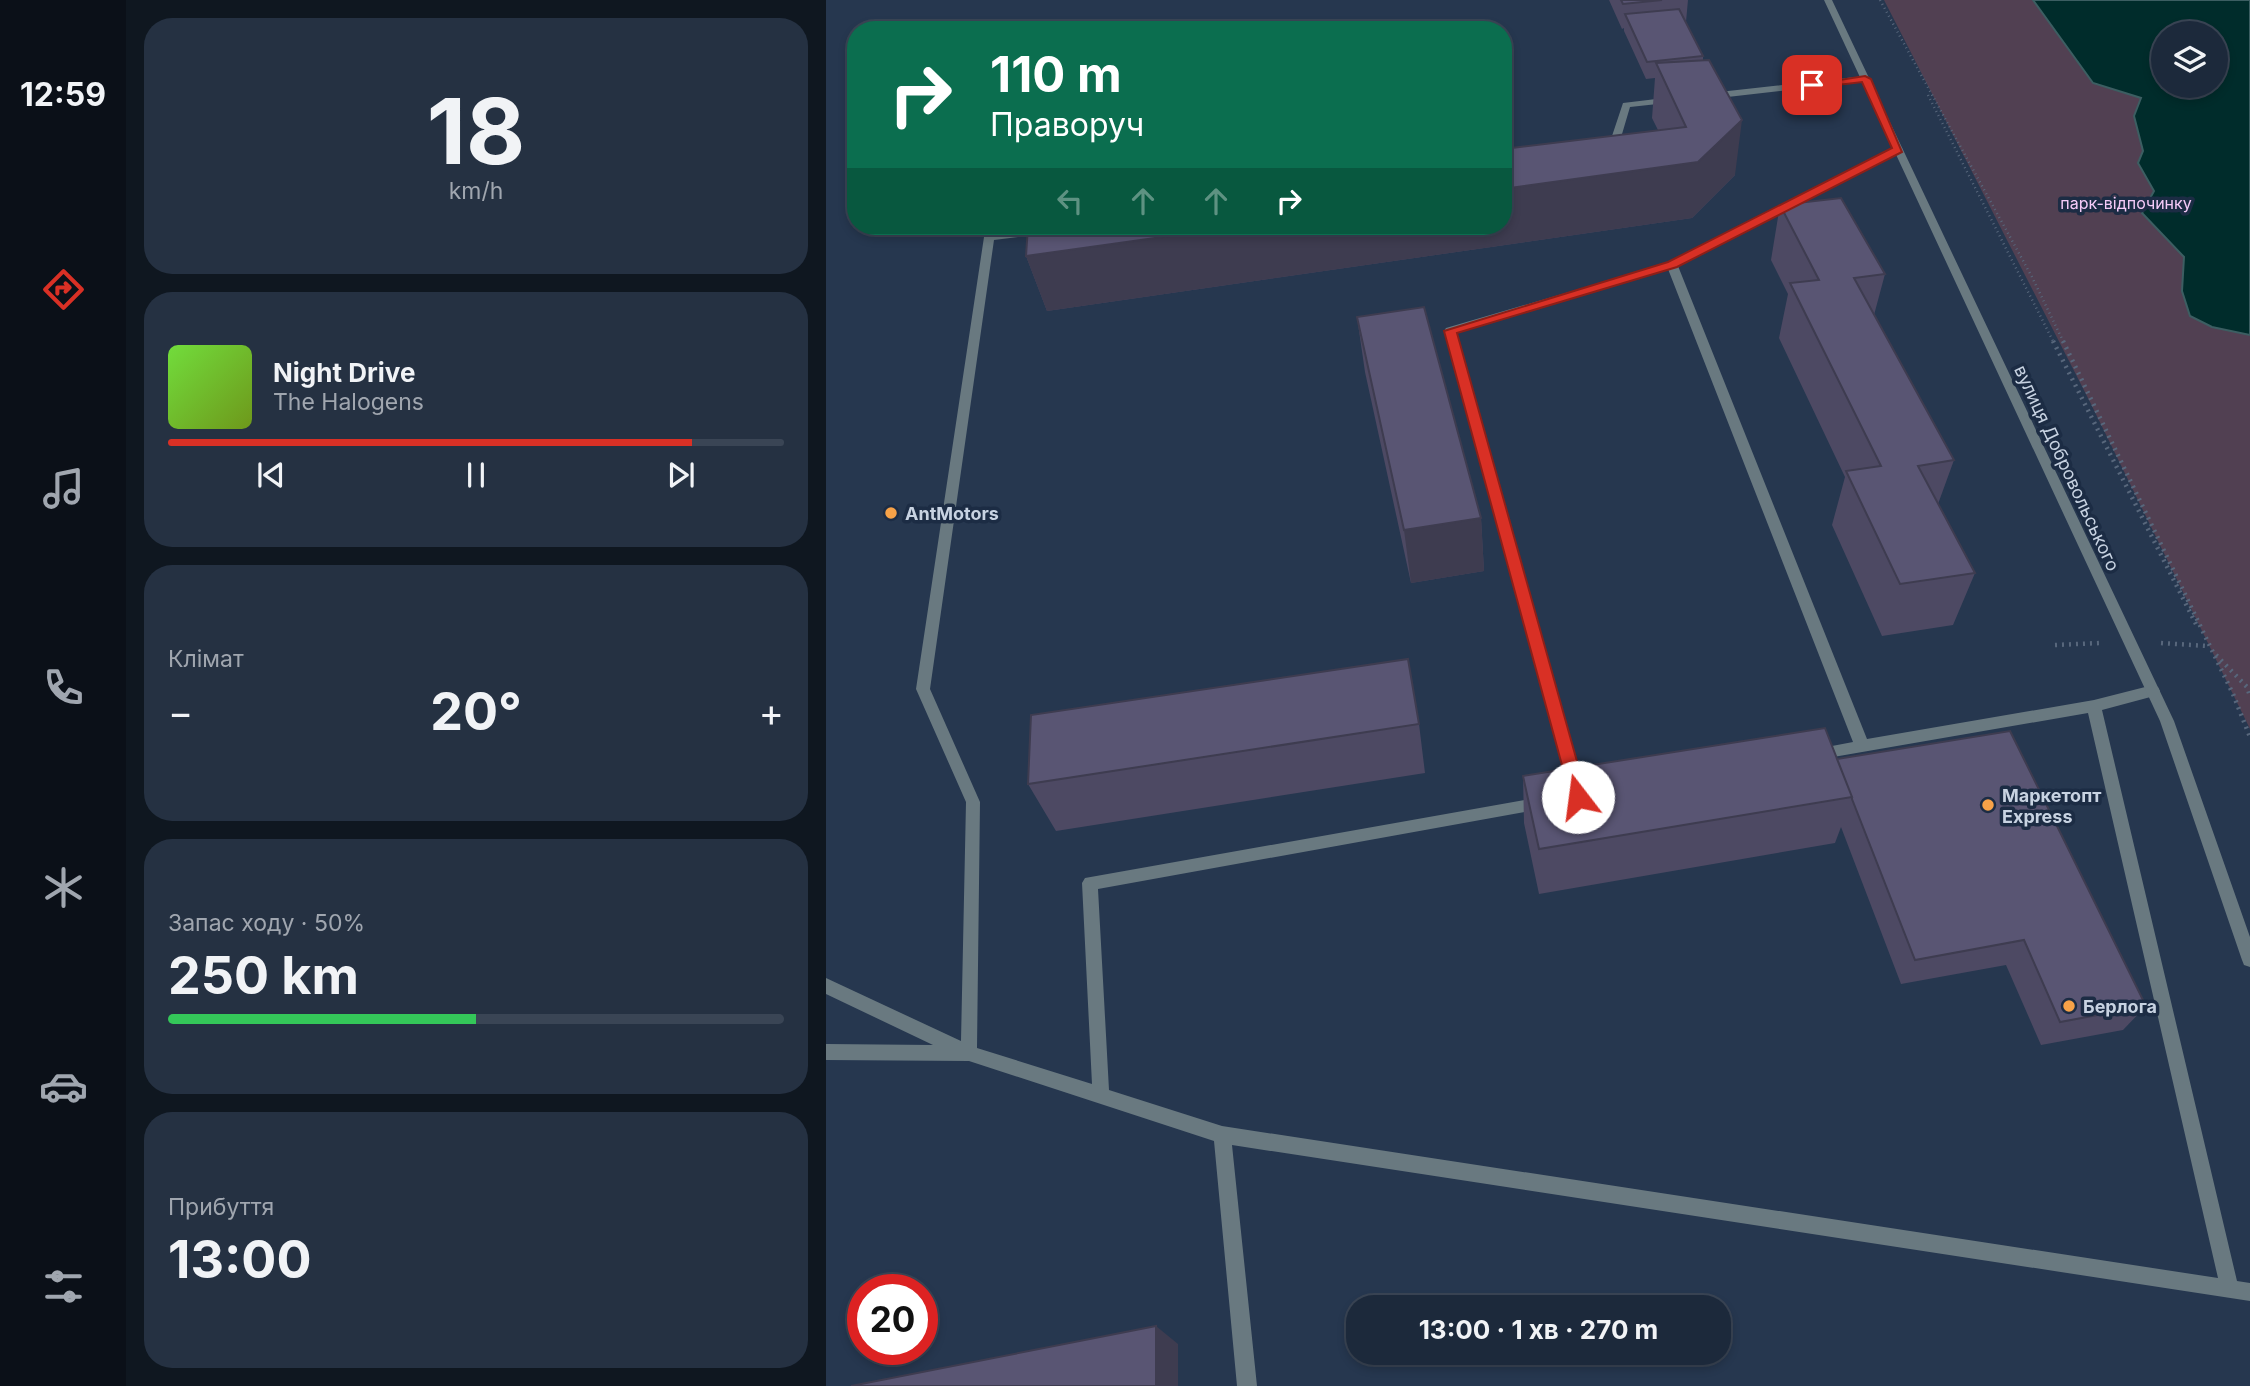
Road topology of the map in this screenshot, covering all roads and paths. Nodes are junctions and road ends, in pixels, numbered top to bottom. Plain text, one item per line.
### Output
1 (1828, 0) edge
2 (1879, 0) edge
3 (1865, 79) junction
4 (1692, 98) edge
5 (1679, 99) edge
6 (1898, 149) junction
7 (1608, 162) edge
8 (1006, 235) edge
9 (1672, 265) junction
10 (2206, 644) dead end
11 (2250, 687) edge
12 (2153, 691) junction
13 (2250, 696) edge
14 (2094, 706) junction
15 (2250, 737) edge
16 (1862, 746) junction
17 (1795, 758) edge
18 (2250, 960) edge
19 (826, 986) edge
20 (826, 1052) edge
21 (970, 1052) junction
22 (1101, 1095) junction
23 (1222, 1135) junction
24 (2230, 1289) junction
25 (2250, 1292) edge
26 (1247, 1386) edge

1 - 3 street, вулиця Добровольського
2 - 10 path
2 - 15 path
3 - 4 street
3 - 6 street, вулиця Добровольського
5 - 7 street
6 - 9 street
6 - 12 street, вулиця Добровольського
8 - 21 street
9 - 16 street
9 - 22 street
11 - 13 path
12 - 14 street
12 - 18 street, вулиця Добровольського
14 - 16 street
14 - 24 street
16 - 17 street
19 - 21 street
20 - 21 street
21 - 22 street
22 - 23 street
23 - 24 street
23 - 26 street
24 - 25 street

